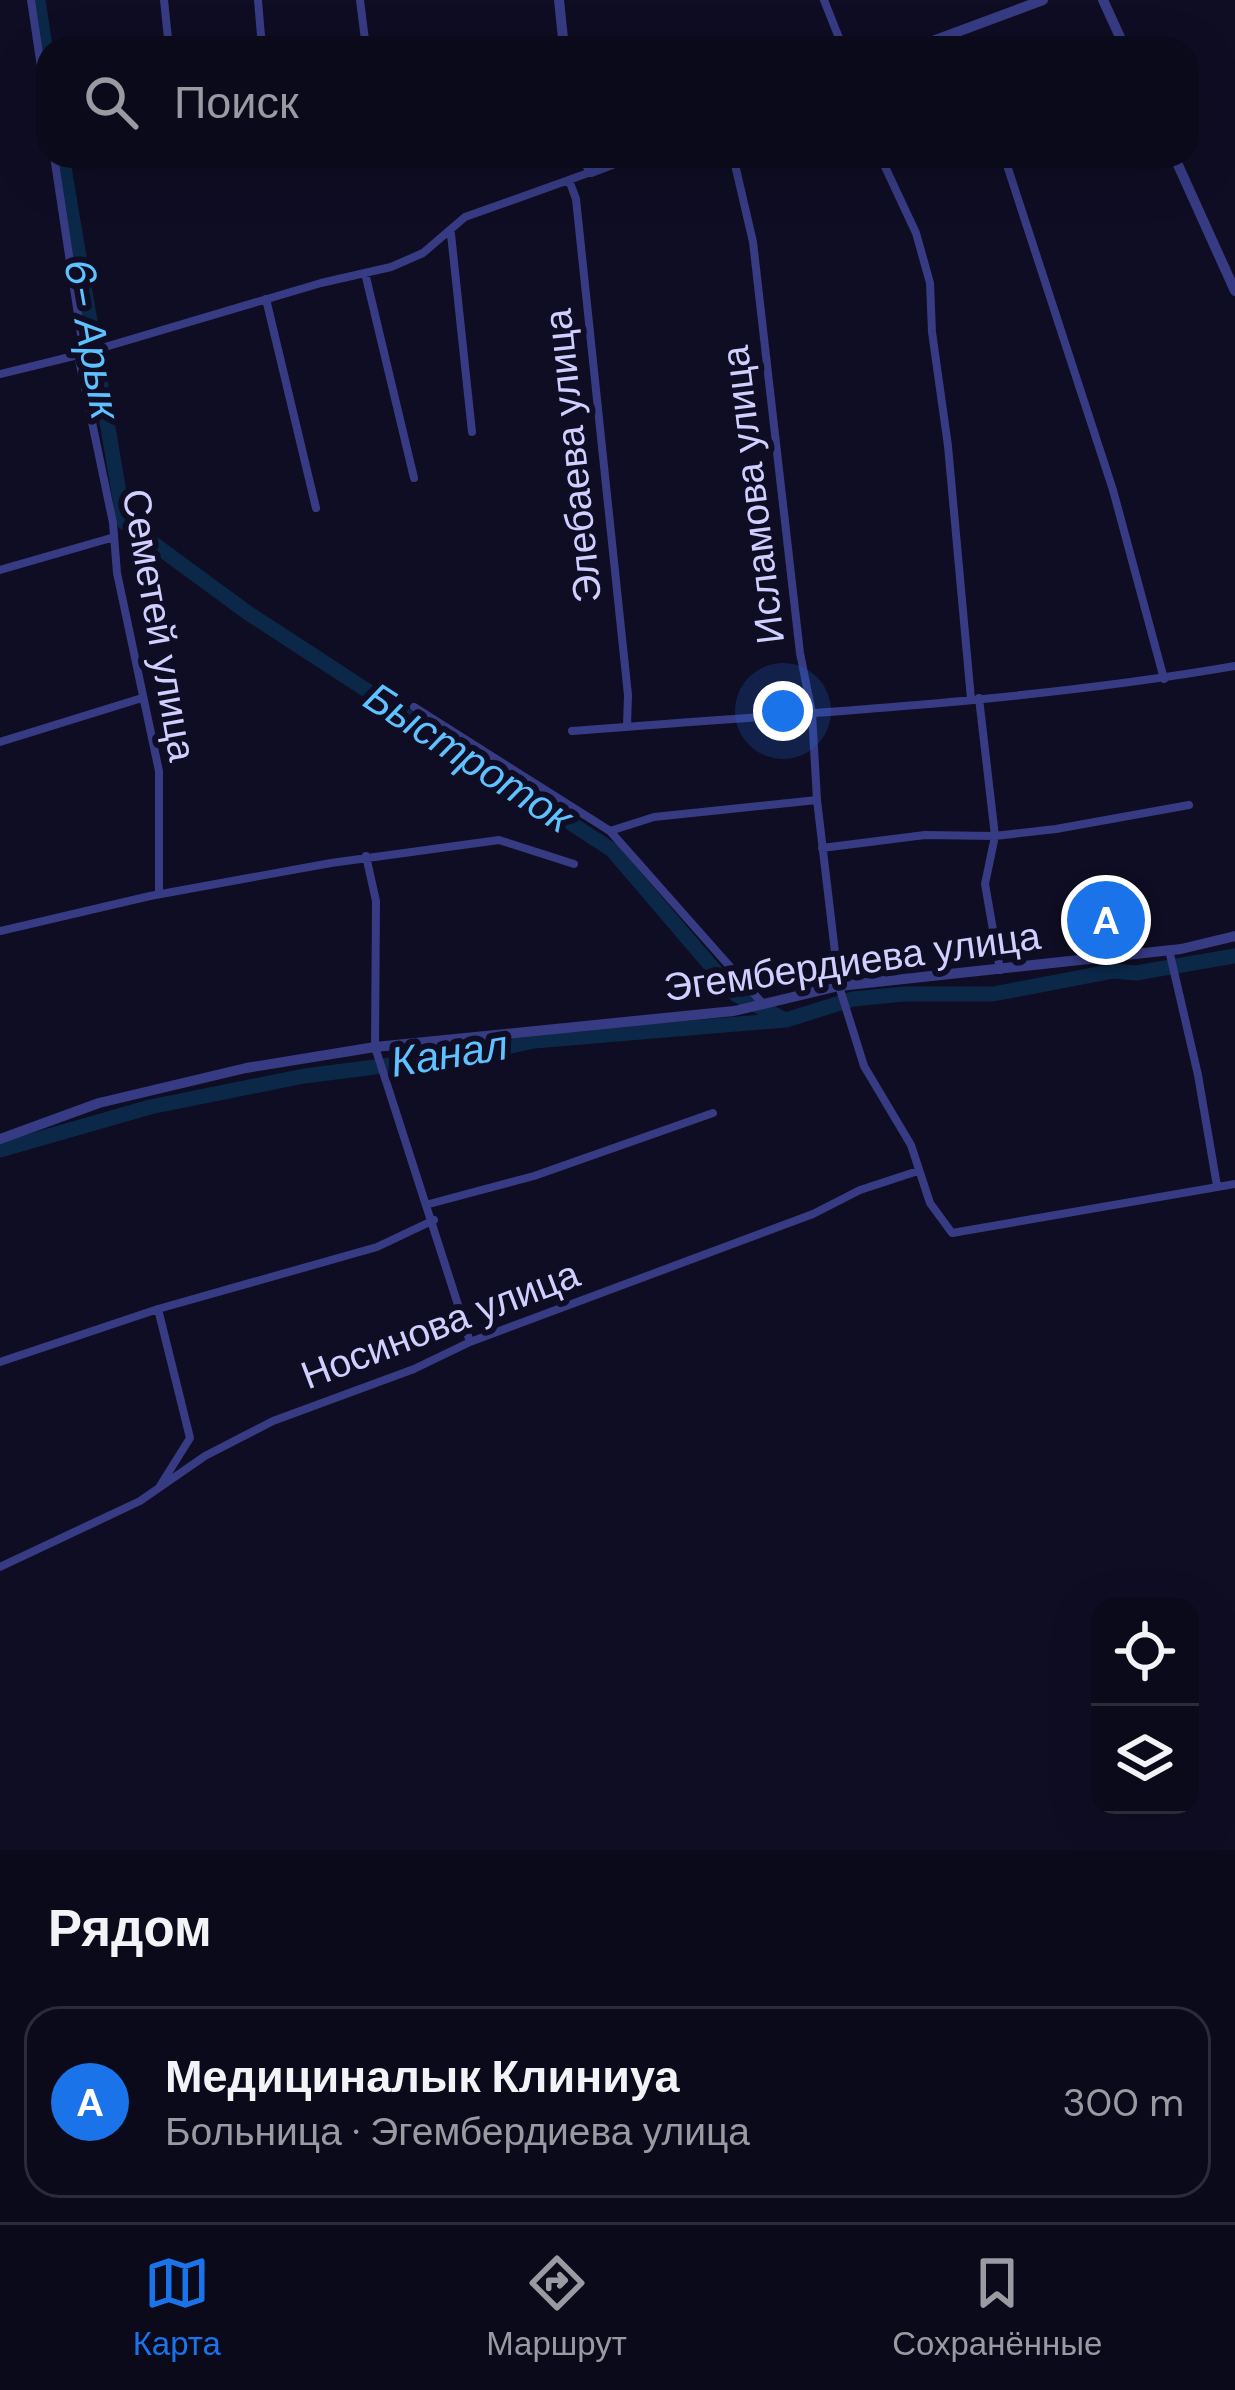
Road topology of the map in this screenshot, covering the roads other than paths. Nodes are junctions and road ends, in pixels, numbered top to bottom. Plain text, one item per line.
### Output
1 (31, 0) edge
2 (164, 0) edge
3 (258, 0) edge
4 (360, 0) edge
5 (559, 0) edge
6 (824, 0) edge
7 (1043, 0) edge
8 (1103, 0) edge
9 (955, 33) junction
10 (36, 36) edge
11 (168, 36) edge
12 (261, 36) edge
13 (364, 36) edge
14 (563, 36) edge
15 (838, 36) edge
16 (947, 36) edge
17 (956, 36) edge
18 (1120, 36) edge
19 (56, 168) edge
20 (589, 168) edge
21 (602, 168) edge
22 (736, 168) edge
23 (886, 168) edge
24 (1008, 168) edge
25 (1179, 168) edge
26 (591, 172) junction
27 (569, 180) junction
28 (451, 232) junction
29 (365, 273) junction
30 (1235, 291) edge
31 (266, 299) junction
32 (78, 355) junction
33 (0, 374) edge
34 (472, 432) dead end
35 (414, 478) dead end
36 (316, 508) dead end
37 (111, 538) junction
38 (0, 570) edge
39 (1235, 666) edge
40 (1164, 679) junction
41 (143, 698) junction
42 (975, 699) junction
43 (414, 707) dead end
44 (812, 713) junction
45 (627, 726) junction
46 (572, 731) dead end
47 (0, 742) edge
48 (817, 800) junction
49 (1189, 805) dead end
50 (610, 831) junction
51 (995, 836) junction
52 (823, 848) junction
53 (366, 856) junction
54 (574, 864) dead end
55 (159, 894) junction
56 (0, 931) edge
57 (1235, 936) edge
58 (1169, 950) junction
59 (1000, 970) junction
60 (839, 986) junction
61 (763, 1004) junction
62 (375, 1047) junction
63 (713, 1113) dead end
64 (0, 1139) edge
65 (918, 1171) junction
66 (1235, 1184) edge
67 (1217, 1186) junction
68 (429, 1204) junction
69 (434, 1220) junction
70 (158, 1309) junction
71 (470, 1342) junction
72 (0, 1362) edge
73 (158, 1488) junction
74 (0, 1567) edge

1 - 10 street
2 - 11 street
3 - 12 street
4 - 13 street
5 - 14 street
6 - 15 street
7 - 9 street
8 - 18 street
9 - 16 street
9 - 17 street
19 - 32 street, Семетей улица
20 - 26 street
21 - 26 street
22 - 44 street, Исламова улица
23 - 42 street
24 - 40 street
25 - 30 street
26 - 27 street
27 - 28 street
27 - 45 street, Элебаева улица
28 - 29 street
28 - 34 street
29 - 31 street
29 - 35 street
31 - 32 street
31 - 36 street
32 - 33 street
32 - 37 street, Семетей улица
37 - 38 street
37 - 41 street, Семетей улица
39 - 40 street
40 - 42 street
41 - 47 street
41 - 55 street, Семетей улица
42 - 44 street
42 - 51 street
43 - 50 street
44 - 45 street
44 - 48 street, Исламова улица
45 - 46 street
48 - 50 street
48 - 52 street, Исламова улица
49 - 51 street
50 - 61 street
51 - 52 street
51 - 59 street
52 - 60 street, Исламова улица
53 - 54 street
53 - 55 street
53 - 62 street
55 - 56 street
57 - 58 street, Эгембердиева улица
58 - 59 street, Эгембердиева улица
58 - 67 street
59 - 60 street, Эгембердиева улица
60 - 61 street, Эгембердиева улица
60 - 65 street, Исламова улица
61 - 62 street, Эгембердиева улица
62 - 64 street, Эгембердиева улица
62 - 68 street
63 - 68 street
65 - 67 street, Исламова улица
65 - 71 street, Носинова улица
66 - 67 street
68 - 69 street
69 - 70 street
69 - 71 street
70 - 72 street
70 - 73 street
71 - 73 street, Носинова улица
73 - 74 street, Носинова улица

